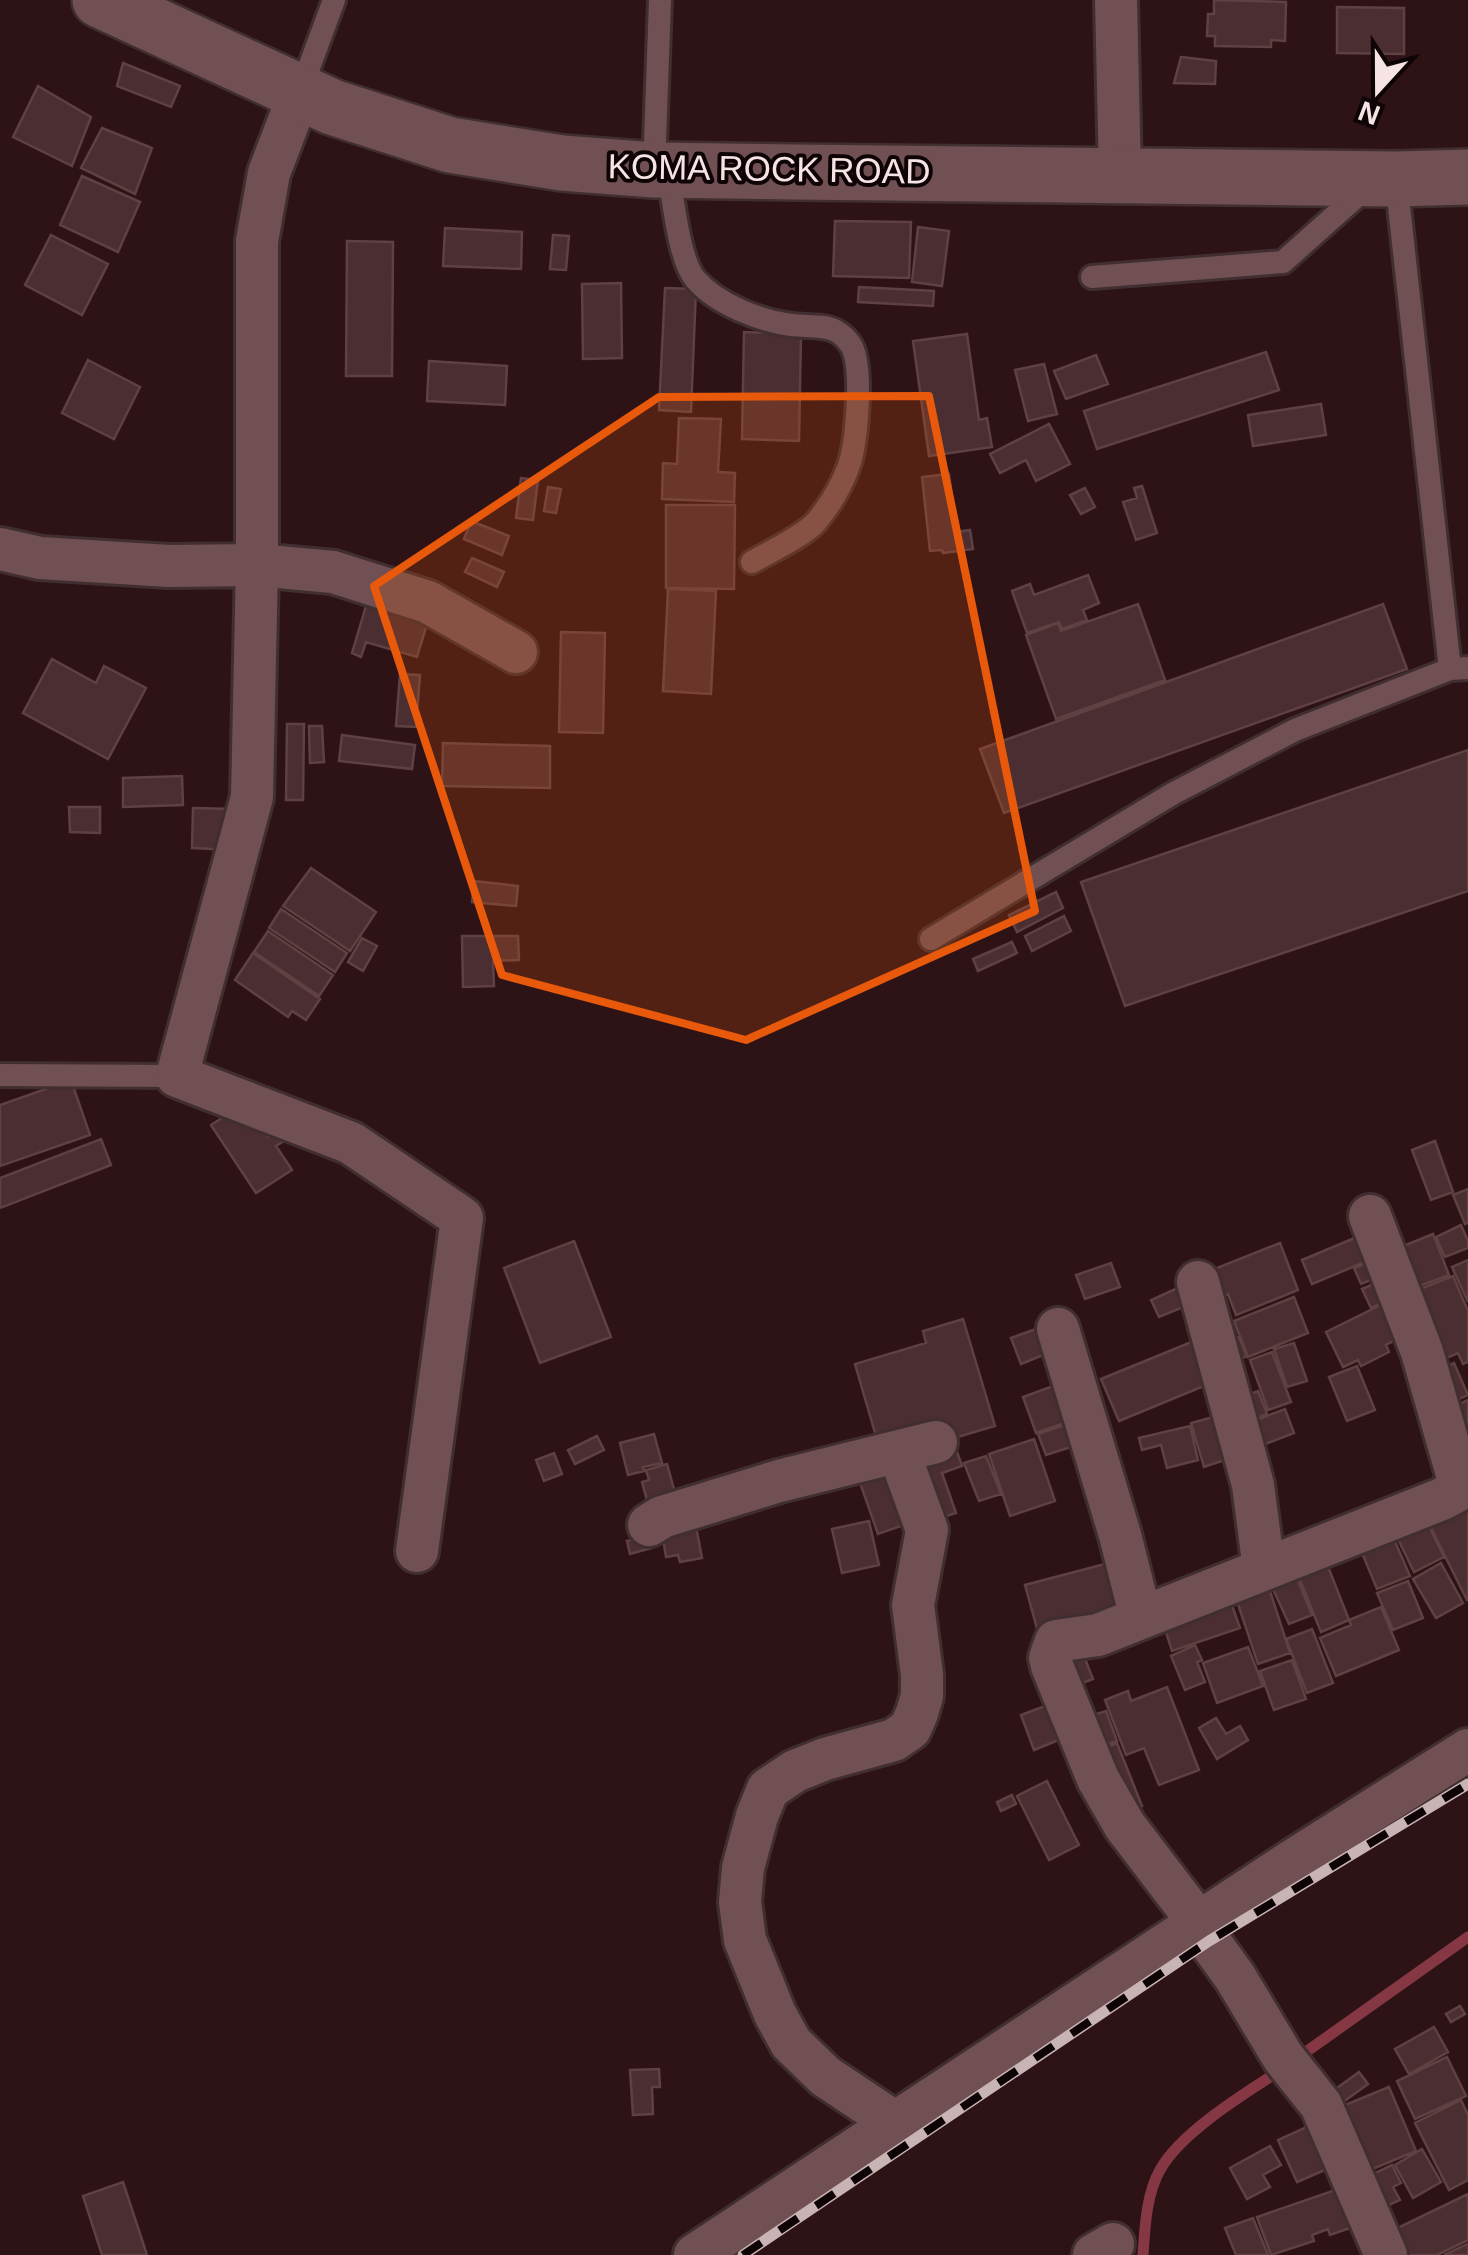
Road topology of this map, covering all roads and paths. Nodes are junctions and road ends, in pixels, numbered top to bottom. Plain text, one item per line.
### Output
1 (100, 0) edge
2 (334, 0) edge
3 (660, 0) edge
4 (1116, 0) edge
5 (300, 92) junction
6 (661, 170) junction
7 (1120, 175) junction
8 (1468, 176) edge
9 (1386, 178) junction
10 (1092, 276) dead end
11 (0, 549) edge
12 (752, 562) dead end
13 (258, 565) junction
14 (516, 652) dead end
15 (1459, 668) edge
16 (931, 940) dead end
17 (0, 1075) edge
18 (177, 1076) junction
19 (1370, 1216) dead end
20 (1198, 1282) dead end
21 (1058, 1329) dead end
22 (1465, 1487) edge
23 (649, 1526) dead end
24 (417, 1550) dead end
25 (1264, 1569) junction
26 (1141, 1618) junction
27 (1468, 1750) edge
28 (1199, 1924) junction
29 (894, 2122) junction
30 (695, 2255) edge
31 (1386, 2255) edge

1 - 5 main road, KOMA ROCK ROAD
2 - 5 lane
3 - 6 lane
4 - 7 street
5 - 6 main road, KOMA ROCK ROAD
5 - 13 street
6 - 7 main road, KOMA ROCK ROAD
6 - 12 lane
7 - 9 main road, KOMA ROCK ROAD
8 - 9 main road, KOMA ROCK ROAD
9 - 10 lane
9 - 15 lane
11 - 13 street
13 - 14 street
13 - 18 street
15 - 16 lane
17 - 18 lane
18 - 24 street
19 - 22 street
20 - 25 street
21 - 26 street
22 - 25 street
23 - 29 street
25 - 26 street
26 - 28 street
27 - 28 street
28 - 29 street
28 - 31 street
29 - 30 street

